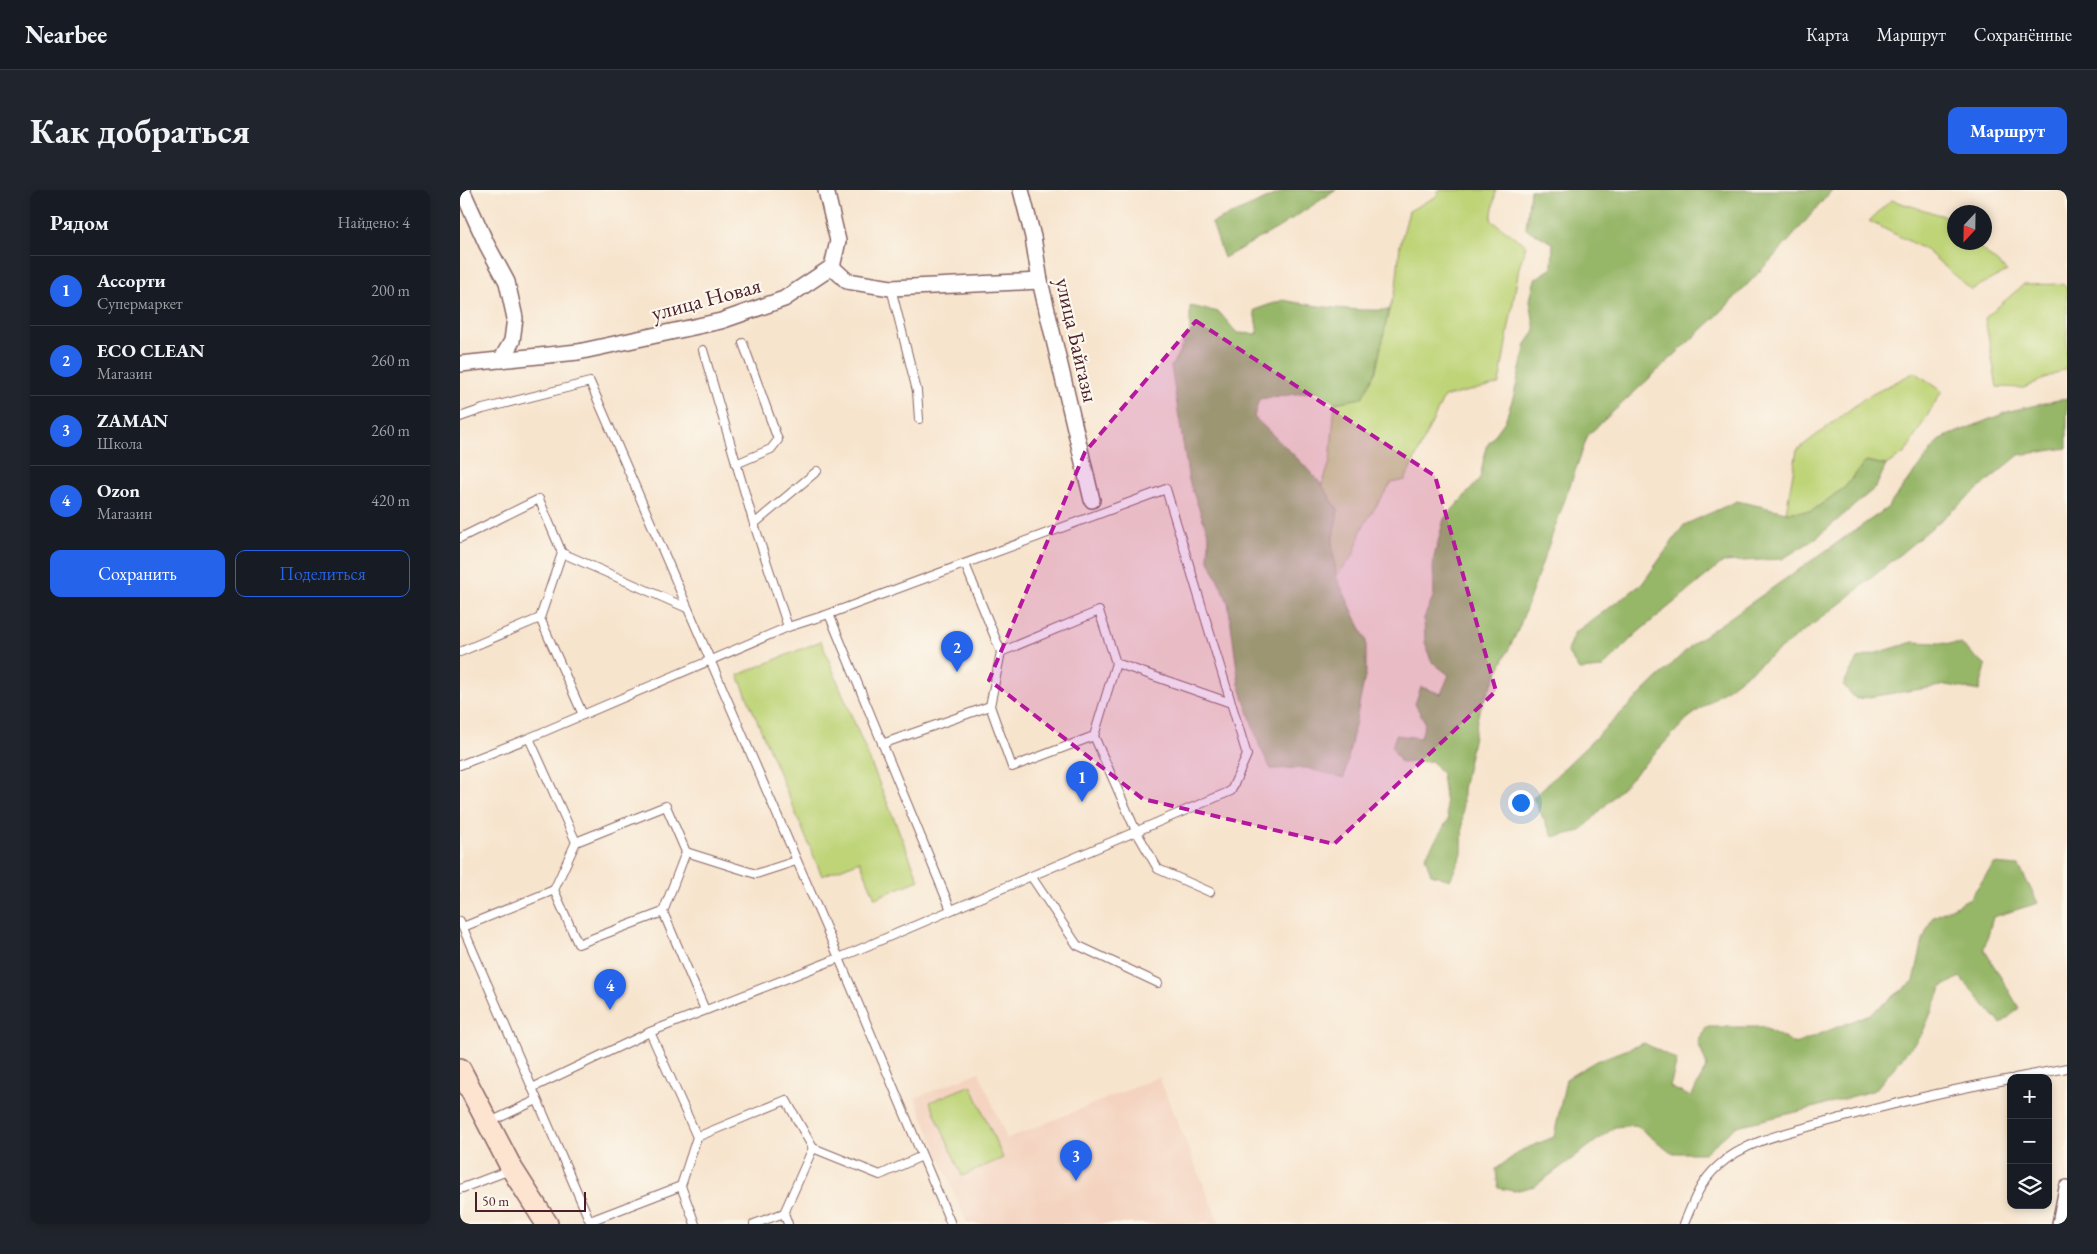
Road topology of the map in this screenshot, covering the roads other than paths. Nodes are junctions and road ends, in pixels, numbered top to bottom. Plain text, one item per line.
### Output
1 (462, 190) edge
2 (826, 190) edge
3 (1022, 190) edge
4 (832, 267) junction
5 (1040, 281) junction
6 (891, 288) junction
7 (743, 343) dead end
8 (703, 350) dead end
9 (501, 360) junction
10 (460, 364) edge
11 (460, 417) edge
12 (919, 419) dead end
13 (736, 464) junction
14 (817, 471) dead end
15 (1092, 500) dead end
16 (754, 524) junction
17 (460, 538) edge
18 (562, 553) junction
19 (965, 564) junction
20 (687, 608) junction
21 (829, 614) junction
22 (540, 618) junction
23 (788, 628) junction
24 (460, 652) edge
25 (1001, 652) junction
26 (710, 661) junction
27 (1116, 663) junction
28 (1231, 703) junction
29 (990, 706) junction
30 (583, 715) junction
31 (1094, 736) junction
32 (529, 738) junction
33 (882, 744) junction
34 (460, 765) edge
35 (1136, 831) junction
36 (576, 842) junction
37 (686, 852) junction
38 (796, 861) junction
39 (1031, 876) junction
40 (554, 890) junction
41 (1210, 892) dead end
42 (951, 910) junction
43 (663, 912) junction
44 (461, 924) edge
45 (839, 958) junction
46 (1158, 983) dead end
47 (705, 1010) junction
48 (650, 1032) junction
49 (2067, 1068) edge
50 (460, 1069) edge
51 (2036, 1074) edge
52 (2007, 1079) edge
53 (532, 1088) junction
54 (537, 1100) junction
55 (488, 1122) junction
56 (697, 1138) junction
57 (813, 1148) junction
58 (922, 1156) junction
59 (512, 1169) junction
60 (681, 1186) junction
61 (2067, 1188) edge
62 (460, 1189) edge
63 (784, 1213) junction
64 (544, 1222) edge
65 (591, 1222) edge
66 (695, 1224) edge
67 (754, 1224) edge
68 (788, 1224) edge
69 (951, 1224) edge
70 (1684, 1224) edge
71 (2060, 1224) edge

1 - 9 street
2 - 4 street
3 - 5 street, улица Байгазы
4 - 6 street
4 - 9 street, улица Новая
5 - 6 street
5 - 15 street, улица Байгазы
6 - 12 lane
7 - 13 lane
8 - 13 lane
9 - 10 street, улица Новая
11 - 20 lane
13 - 16 lane
14 - 16 lane
16 - 23 lane
17 - 18 lane
18 - 20 lane
18 - 22 lane
19 - 21 lane
19 - 25 lane
19 - 28 lane
20 - 26 lane
21 - 23 lane
21 - 33 lane
22 - 24 lane
22 - 30 lane
23 - 26 lane
25 - 27 lane
25 - 29 lane
26 - 30 lane
26 - 38 lane
27 - 28 lane
27 - 31 lane
28 - 35 lane
29 - 31 lane
29 - 33 lane
30 - 32 lane
31 - 35 lane
32 - 34 lane
32 - 36 lane
33 - 42 lane
35 - 39 lane
35 - 41 lane
36 - 37 lane
36 - 40 lane
37 - 38 lane
37 - 43 lane
38 - 45 lane
39 - 42 lane
39 - 46 lane
40 - 43 lane
40 - 44 lane
42 - 45 lane
43 - 47 lane
44 - 53 lane
45 - 47 lane
45 - 58 lane
47 - 48 lane
48 - 53 lane
48 - 56 lane
49 - 51 lane
50 - 55 street
52 - 70 lane
53 - 54 lane
54 - 55 lane
54 - 65 lane
55 - 59 street
56 - 57 lane
56 - 60 lane
57 - 58 lane
57 - 63 lane
58 - 69 lane
59 - 62 lane
59 - 64 street
60 - 65 lane
60 - 66 lane
61 - 71 street
63 - 67 lane
63 - 68 lane

